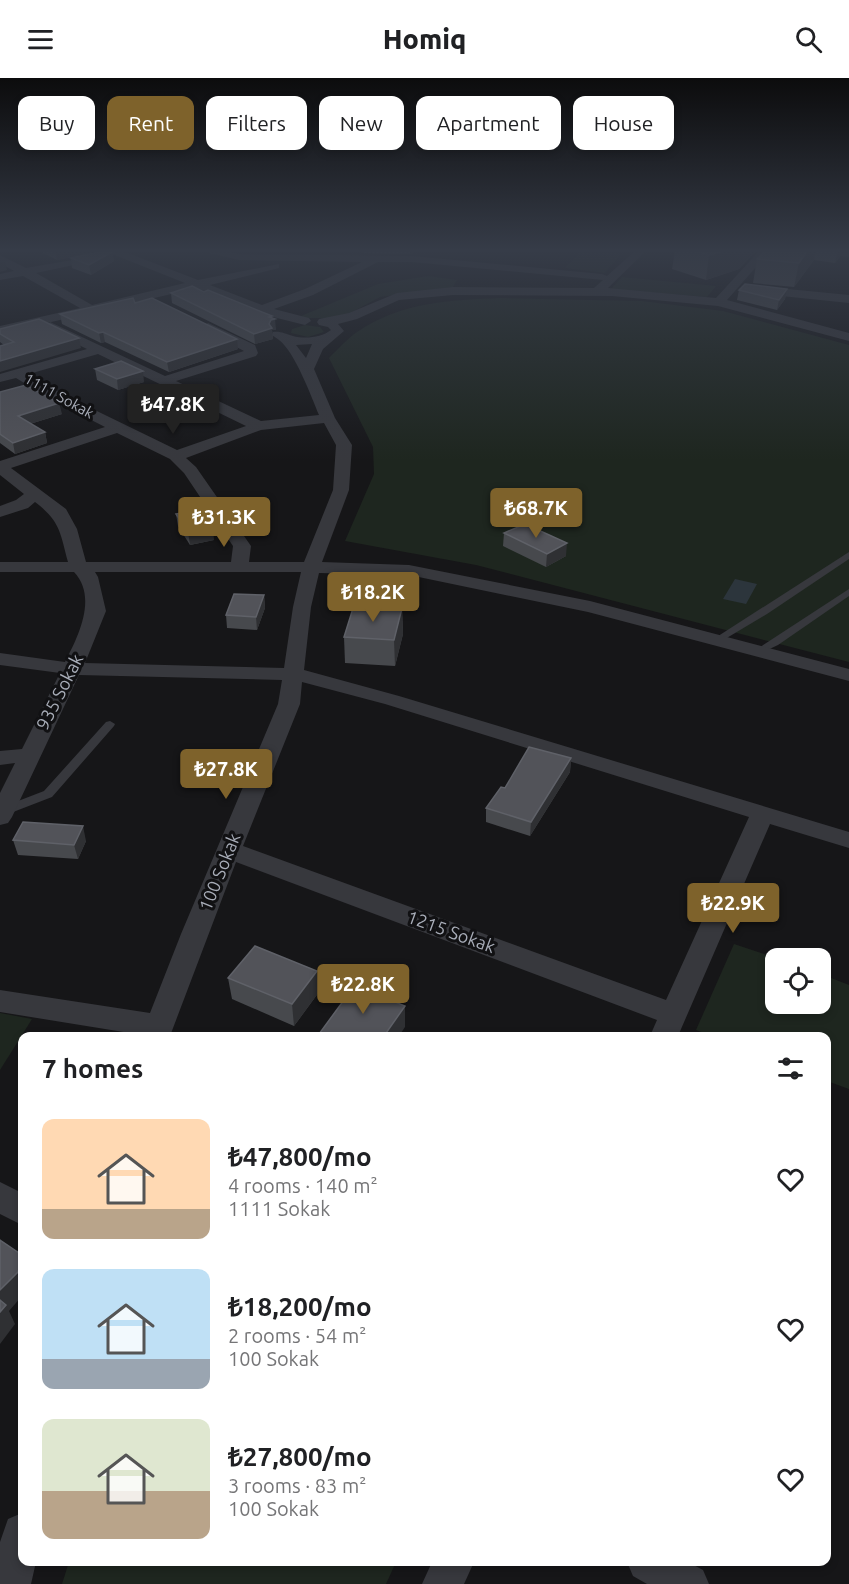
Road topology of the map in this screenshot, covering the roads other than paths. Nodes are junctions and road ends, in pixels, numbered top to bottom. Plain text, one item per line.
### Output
1 (43, 320) edge
2 (272, 320) edge
3 (302, 320) edge
4 (344, 320) edge
5 (787, 320) edge
6 (40, 321) junction
7 (305, 321) junction
8 (198, 322) edge
9 (331, 326) junction
10 (0, 330) edge
11 (286, 337) junction
12 (849, 337) edge
13 (323, 340) junction
14 (260, 347) junction
15 (98, 350) junction
16 (307, 369) junction
17 (18, 373) junction
18 (0, 378) edge
19 (163, 381) junction
20 (328, 418) junction
21 (259, 426) junction
22 (119, 427) junction
23 (176, 456) junction
24 (0, 466) edge
25 (35, 493) junction
26 (0, 513) edge
27 (849, 555) edge
28 (240, 566) junction
29 (0, 567) edge
30 (79, 567) junction
31 (311, 567) junction
32 (849, 592) edge
33 (717, 640) junction
34 (759, 651) junction
35 (0, 659) edge
36 (72, 669) junction
37 (294, 674) junction
38 (849, 675) edge
39 (110, 724) dead end
40 (28, 755) junction
41 (0, 758) edge
42 (1, 814) edge
43 (762, 814) junction
44 (849, 840) edge
45 (229, 850) junction
46 (0, 1001) edge
47 (668, 1025) edge
48 (158, 1031) edge
49 (0, 1196) edge
50 (18, 1207) edge
51 (18, 1552) edge
52 (452, 1566) edge
53 (654, 1566) edge
54 (11, 1584) edge
55 (442, 1584) edge
56 (689, 1584) edge

1 - 6 street
2 - 11 street, 100 Sokak
3 - 7 street
4 - 9 street
5 - 12 street
6 - 10 street
6 - 15 street
7 - 9 street
7 - 11 street
8 - 14 street
9 - 13 street
11 - 13 street
11 - 14 street
11 - 16 street, 100 Sokak
13 - 16 street
14 - 19 street
15 - 17 street
15 - 19 street
16 - 20 street, 100 Sokak
17 - 18 street
17 - 22 street, 1111 Sokak
19 - 21 street
20 - 21 street
20 - 31 street, 100 Sokak
21 - 23 street
22 - 23 street, 1111 Sokak
22 - 24 street
23 - 28 street, 1111 Sokak
24 - 25 street, 935 Sokak
25 - 26 street
25 - 30 street, 935 Sokak
27 - 33 lane
28 - 30 street
28 - 31 street
29 - 30 street
30 - 36 street, 935 Sokak
31 - 33 street
31 - 37 street, 100 Sokak
32 - 34 lane
33 - 34 street
34 - 38 street
35 - 36 street
36 - 37 street
36 - 40 street, 935 Sokak
37 - 43 street
37 - 45 street, 100 Sokak
39 - 42 lane
40 - 41 street
40 - 42 street, 935 Sokak
43 - 44 street
43 - 47 street
45 - 47 street, 1215 Sokak
45 - 48 street, 100 Sokak
46 - 48 street
49 - 50 street
51 - 54 street
52 - 55 street
53 - 56 street

